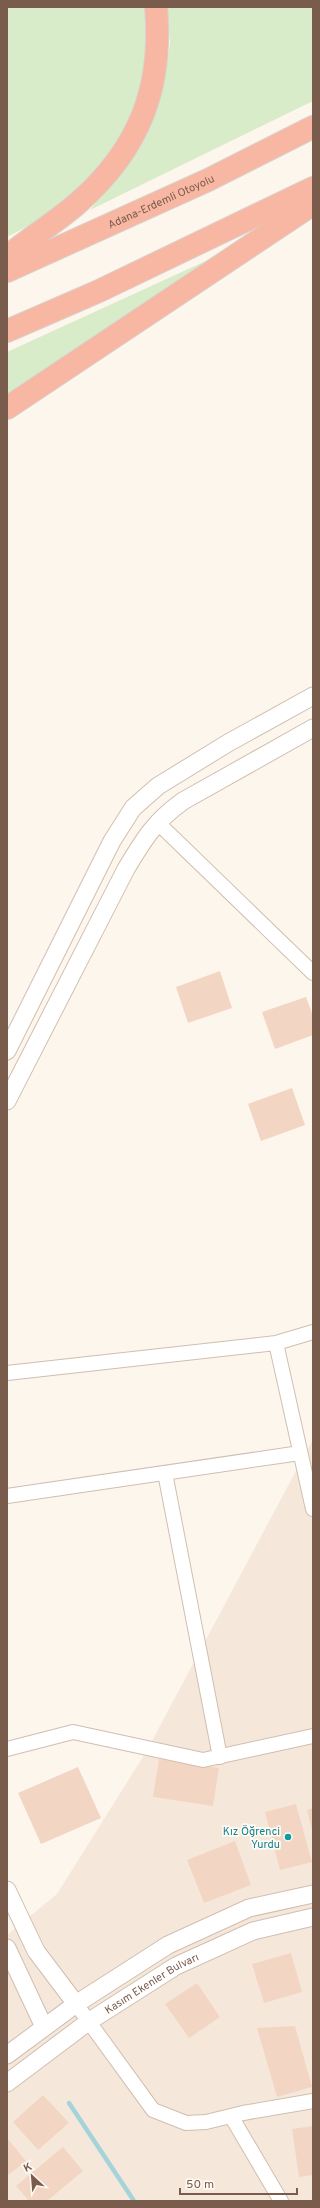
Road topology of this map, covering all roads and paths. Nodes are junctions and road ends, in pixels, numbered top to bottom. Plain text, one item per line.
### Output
1 (156, 7) edge
2 (313, 127) edge
3 (313, 188) edge
4 (313, 204) edge
5 (7, 257) edge
6 (7, 271) edge
7 (7, 331) edge
8 (7, 408) edge
9 (313, 696) edge
10 (313, 728) edge
11 (157, 822) junction
12 (313, 973) edge
13 (7, 1051) edge
14 (7, 1101) edge
15 (313, 1332) edge
16 (276, 1343) junction
17 (7, 1373) edge
18 (300, 1453) junction
19 (165, 1473) junction
20 (7, 1496) edge
21 (313, 1509) edge
22 (313, 1736) edge
23 (7, 1749) edge
24 (220, 1757) junction
25 (7, 1890) edge
26 (313, 1894) edge
27 (313, 1918) edge
28 (7, 1948) edge
29 (76, 2004) junction
30 (88, 2022) junction
31 (44, 2027) junction
32 (7, 2055) edge
33 (7, 2083) edge
34 (313, 2101) edge
35 (231, 2116) junction
36 (281, 2201) edge

1 - 5 highway
2 - 6 highway, Adana-Erdemli Otoyolu
3 - 7 highway
4 - 8 highway
9 - 13 street
10 - 11 street
11 - 12 street
11 - 14 street
15 - 16 street
16 - 17 street
16 - 18 street
18 - 19 street
18 - 21 street
19 - 20 street
19 - 24 street
22 - 24 street
23 - 24 street
25 - 29 street
26 - 29 street, Kasım Ekenler Bulvarı
27 - 30 street, Kasım Ekenler Bulvarı
28 - 31 street
29 - 30 street
29 - 31 street, Kasım Ekenler Bulvarı
30 - 33 street, Kasım Ekenler Bulvarı
30 - 35 street
31 - 32 street, Kasım Ekenler Bulvarı
34 - 35 street
35 - 36 street

